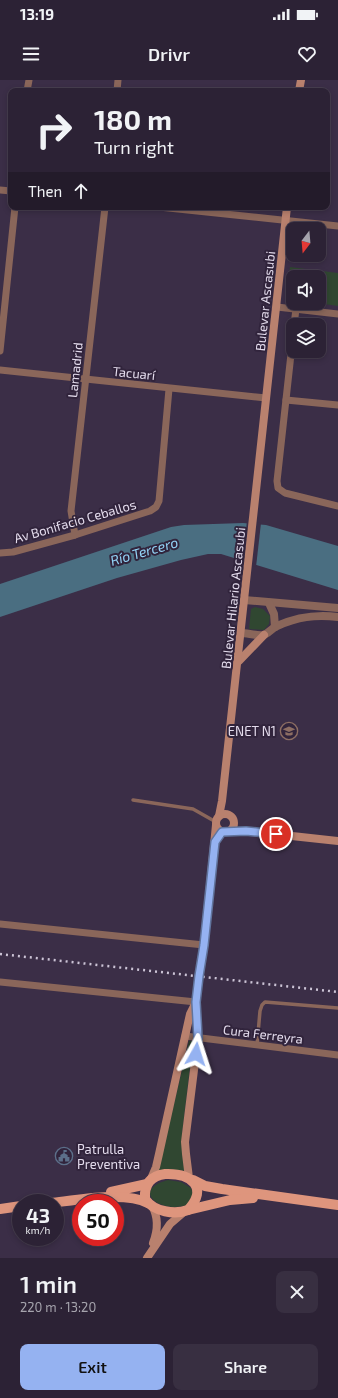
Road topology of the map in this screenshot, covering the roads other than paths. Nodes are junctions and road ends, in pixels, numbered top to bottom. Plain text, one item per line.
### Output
1 (15, 210) edge
2 (105, 210) edge
3 (188, 210) edge
4 (287, 210) edge
5 (286, 220) junction
6 (338, 226) edge
7 (277, 307) junction
8 (286, 308) edge
9 (304, 310) edge
10 (338, 314) edge
11 (0, 351) edge
12 (291, 358) edge
13 (0, 370) edge
14 (86, 379) junction
15 (169, 389) junction
16 (266, 398) junction
17 (286, 400) junction
18 (338, 406) edge
19 (338, 506) edge
20 (75, 536) junction
21 (0, 553) edge
22 (244, 600) junction
23 (269, 602) junction
24 (338, 608) edge
25 (338, 617) edge
26 (275, 627) junction
27 (241, 633) junction
28 (264, 635) junction
29 (239, 661) junction
30 (133, 800) dead end
31 (222, 801) junction
32 (228, 814) junction
33 (217, 821) junction
34 (234, 821) junction
35 (225, 831) junction
36 (246, 831) junction
37 (338, 841) edge
38 (215, 842) junction
39 (0, 924) edge
40 (204, 945) junction
41 (0, 982) edge
42 (196, 1002) junction
43 (338, 1008) edge
44 (185, 1036) junction
45 (198, 1038) junction
46 (257, 1045) junction
47 (338, 1055) edge
48 (191, 1179) junction
49 (148, 1182) junction
50 (103, 1194) edge
51 (124, 1197) edge
52 (277, 1198) junction
53 (150, 1205) junction
54 (338, 1205) edge
55 (12, 1207) edge
56 (0, 1209) edge
57 (186, 1211) junction
58 (149, 1255) edge

1 - 11 street
2 - 14 street, Lamadrid
3 - 5 street
4 - 5 main road, Bulevar Ascasubi
5 - 6 street
5 - 7 main road, Bulevar Ascasubi
7 - 8 street
7 - 16 main road, Bulevar Ascasubi
9 - 10 street
12 - 17 street
13 - 14 street, Tacuarí
14 - 15 street, Tacuarí
14 - 20 street, Lamadrid
15 - 16 street, Tacuarí
15 - 20 street, Av Bonifacio Ceballos
16 - 22 main road, Bulevar Hilario Ascasubi
17 - 18 street
17 - 19 street
20 - 21 street, Av Bonifacio Ceballos
22 - 23 street
22 - 27 main road, Bulevar Hilario Ascasubi
23 - 24 street
23 - 26 street
25 - 26 street
26 - 28 street
27 - 28 street
27 - 29 main road, Bulevar Hilario Ascasubi
28 - 29 main road
29 - 31 main road, Bulevar Hilario Ascasubi
30 - 33 lane
31 - 32 main road
31 - 33 main road, Bulevar Hilario Ascasubi
32 - 33 main road
32 - 34 main road
33 - 35 main road
33 - 38 main road, Bulevar Hilario Ascasubi
34 - 35 main road
34 - 36 main road
35 - 36 main road
35 - 38 main road
36 - 37 main road
38 - 40 main road
39 - 40 street
40 - 42 main road
41 - 42 street
42 - 44 main road
42 - 45 main road
43 - 46 lane
44 - 45 street, Cura Ferreyra
44 - 49 main road
45 - 46 street, Cura Ferreyra
45 - 48 main road
46 - 47 street, Cura Ferreyra
48 - 49 main road
48 - 52 main road
48 - 57 main road
49 - 50 main road
49 - 53 main road
51 - 53 main road
52 - 54 main road
52 - 57 main road
53 - 57 main road
53 - 58 main road
55 - 56 main road
57 - 58 main road

